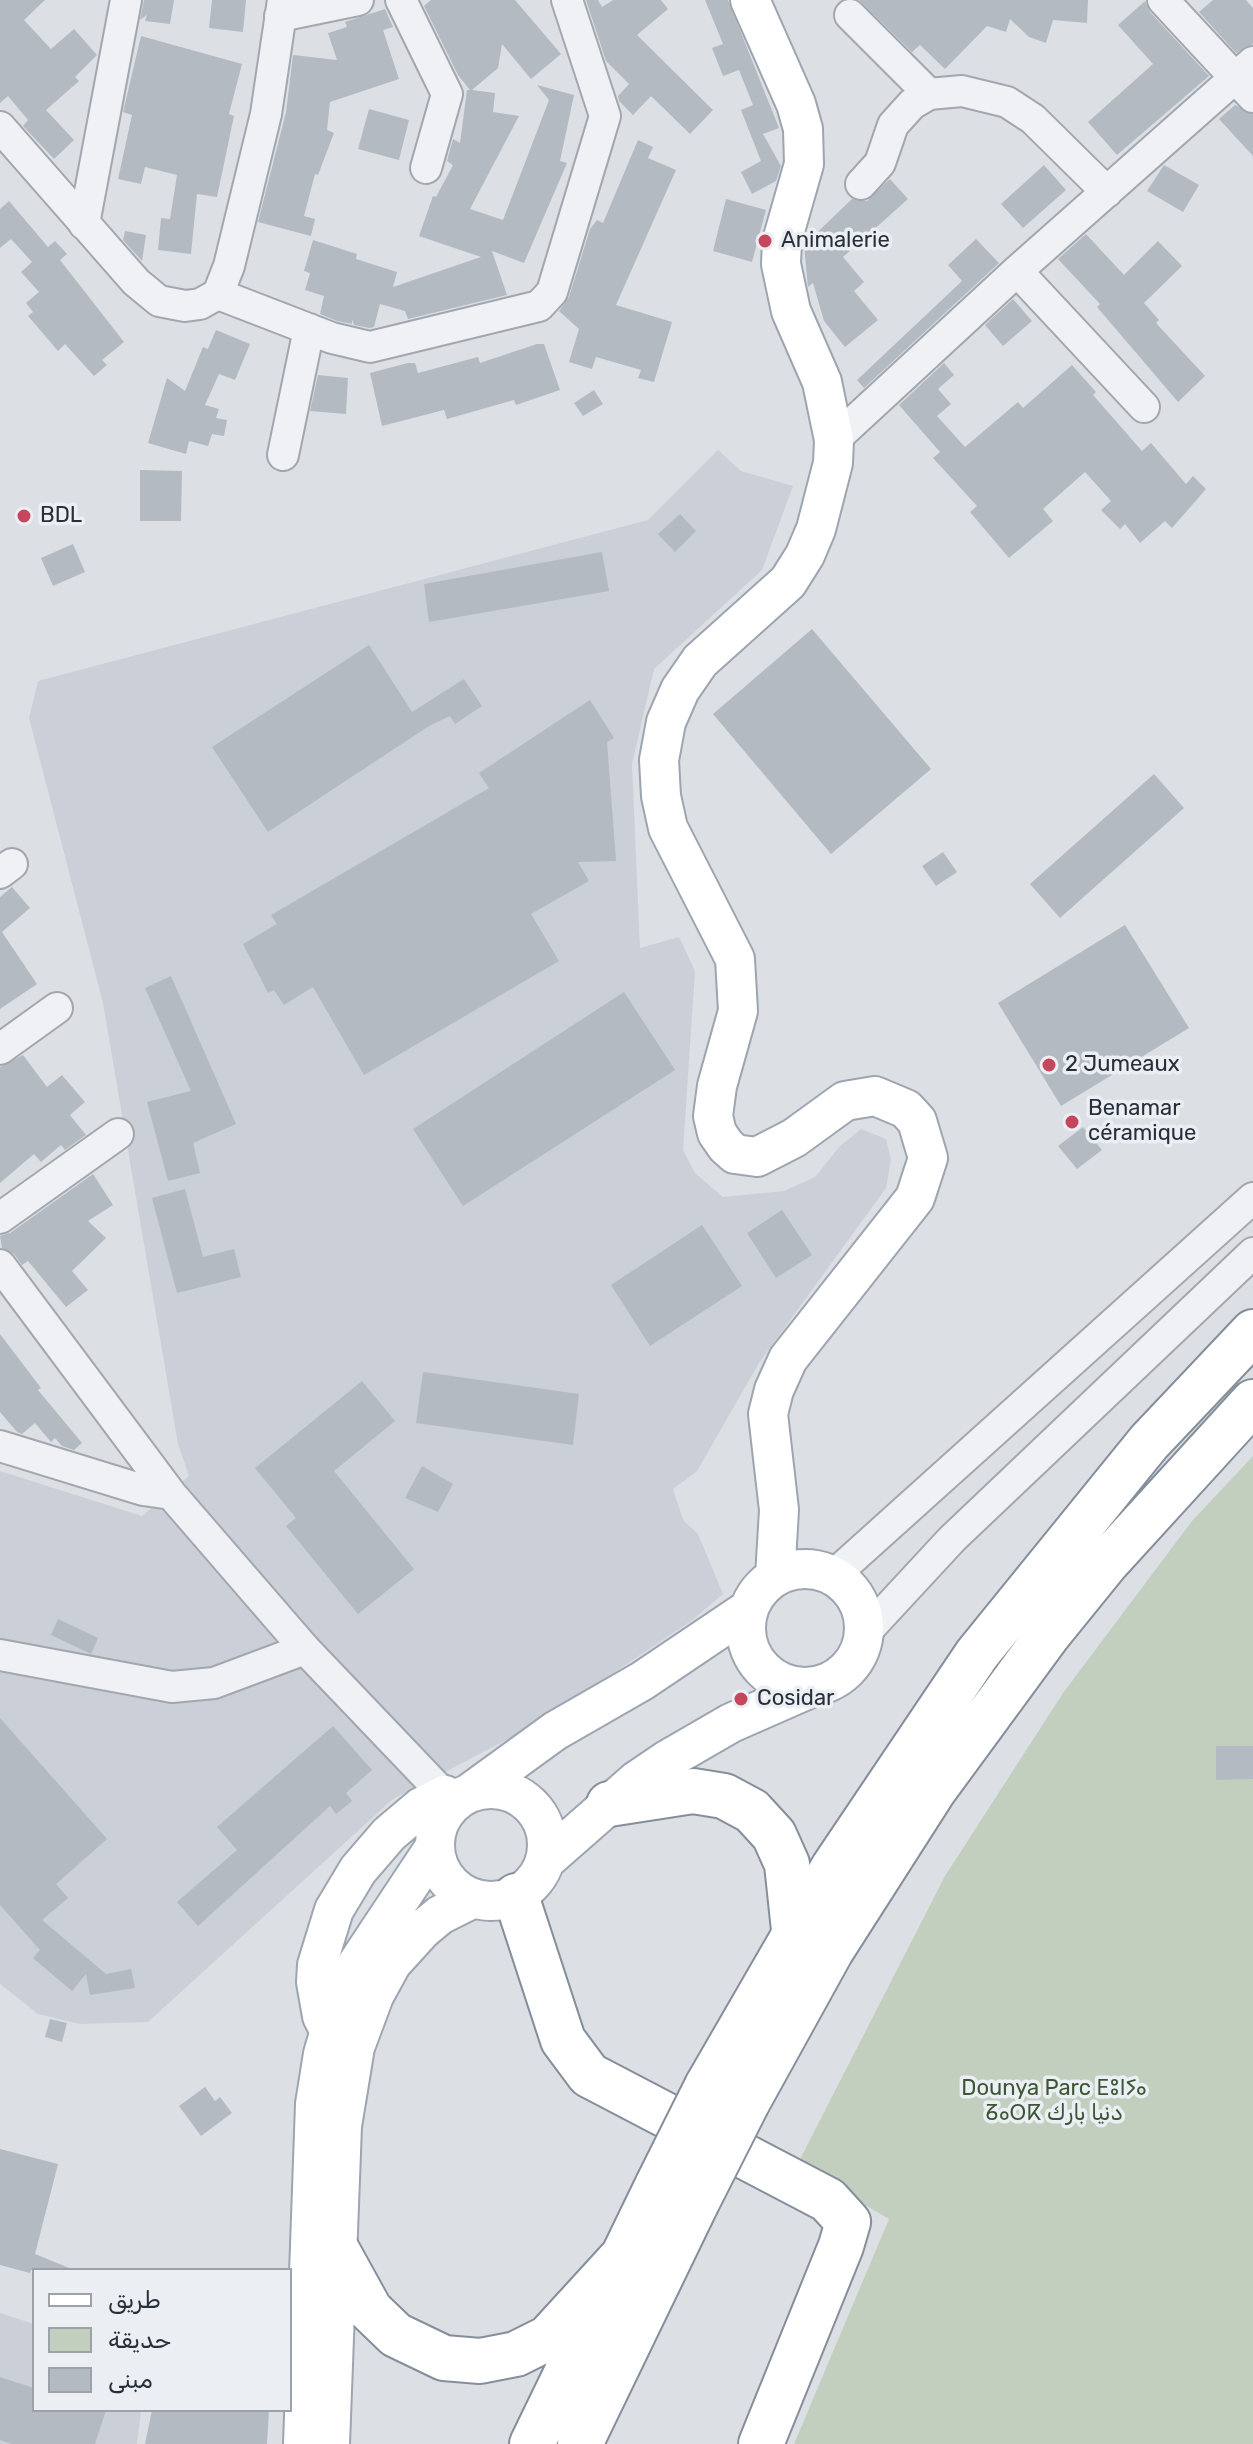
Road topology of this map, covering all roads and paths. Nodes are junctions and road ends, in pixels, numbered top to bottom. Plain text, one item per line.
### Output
1 (126, 0) edge
2 (358, 0) edge
3 (401, 0) edge
4 (567, 0) edge
5 (750, 0) edge
6 (1163, 0) edge
7 (282, 8) edge
8 (850, 15) dead end
9 (1247, 79) edge
10 (929, 94) junction
11 (0, 127) edge
12 (426, 168) dead end
13 (861, 184) dead end
14 (1107, 192) junction
15 (84, 224) junction
16 (1017, 271) junction
17 (218, 294) junction
18 (309, 329) junction
19 (1144, 407) dead end
20 (834, 440) junction
21 (283, 455) dead end
22 (57, 1008) dead end
23 (0, 1049) edge
24 (118, 1134) dead end
25 (1253, 1198) edge
26 (0, 1218) edge
27 (1253, 1253) edge
28 (0, 1265) edge
29 (1253, 1332) edge
30 (1253, 1402) edge
31 (0, 1446) edge
32 (171, 1494) junction
33 (807, 1574) junction
34 (749, 1609) junction
35 (864, 1634) junction
36 (305, 1649) junction
37 (0, 1655) edge
38 (813, 1687) junction
39 (457, 1797) junction
40 (609, 1804) junction
41 (434, 1848) junction
42 (546, 1860) junction
43 (516, 1896) junction
44 (472, 1899) junction
45 (794, 1930) junction
46 (329, 2030) junction
47 (338, 2252) junction
48 (623, 2256) junction
49 (303, 2444) edge
50 (330, 2444) edge
51 (532, 2444) edge
52 (580, 2444) edge
53 (761, 2444) edge

1 - 15 street
2 - 7 street
3 - 12 street
4 - 18 street
5 - 20 main road
6 - 9 street
7 - 17 street
8 - 10 street
9 - 14 street
10 - 13 street
10 - 14 street
11 - 15 street
14 - 16 street
15 - 17 street
16 - 19 street
16 - 20 street
17 - 18 street
18 - 21 street
20 - 33 main road
22 - 23 street
24 - 26 street
25 - 33 street
27 - 35 street
28 - 32 street
29 - 45 highway
30 - 52 highway, bridge
31 - 32 street
32 - 36 street
33 - 34 main road
33 - 35 main road
34 - 38 main road
34 - 39 main road
35 - 38 main road
36 - 37 street
36 - 39 street
38 - 40 main road
39 - 41 main road
39 - 42 main road
39 - 46 main road
40 - 42 main road
40 - 45 highway
41 - 44 main road
41 - 46 main road
42 - 43 main road
43 - 44 main road
43 - 53 highway
44 - 47 main road
45 - 48 highway, bridge
46 - 49 main road
47 - 48 highway
47 - 50 main road
48 - 51 highway

